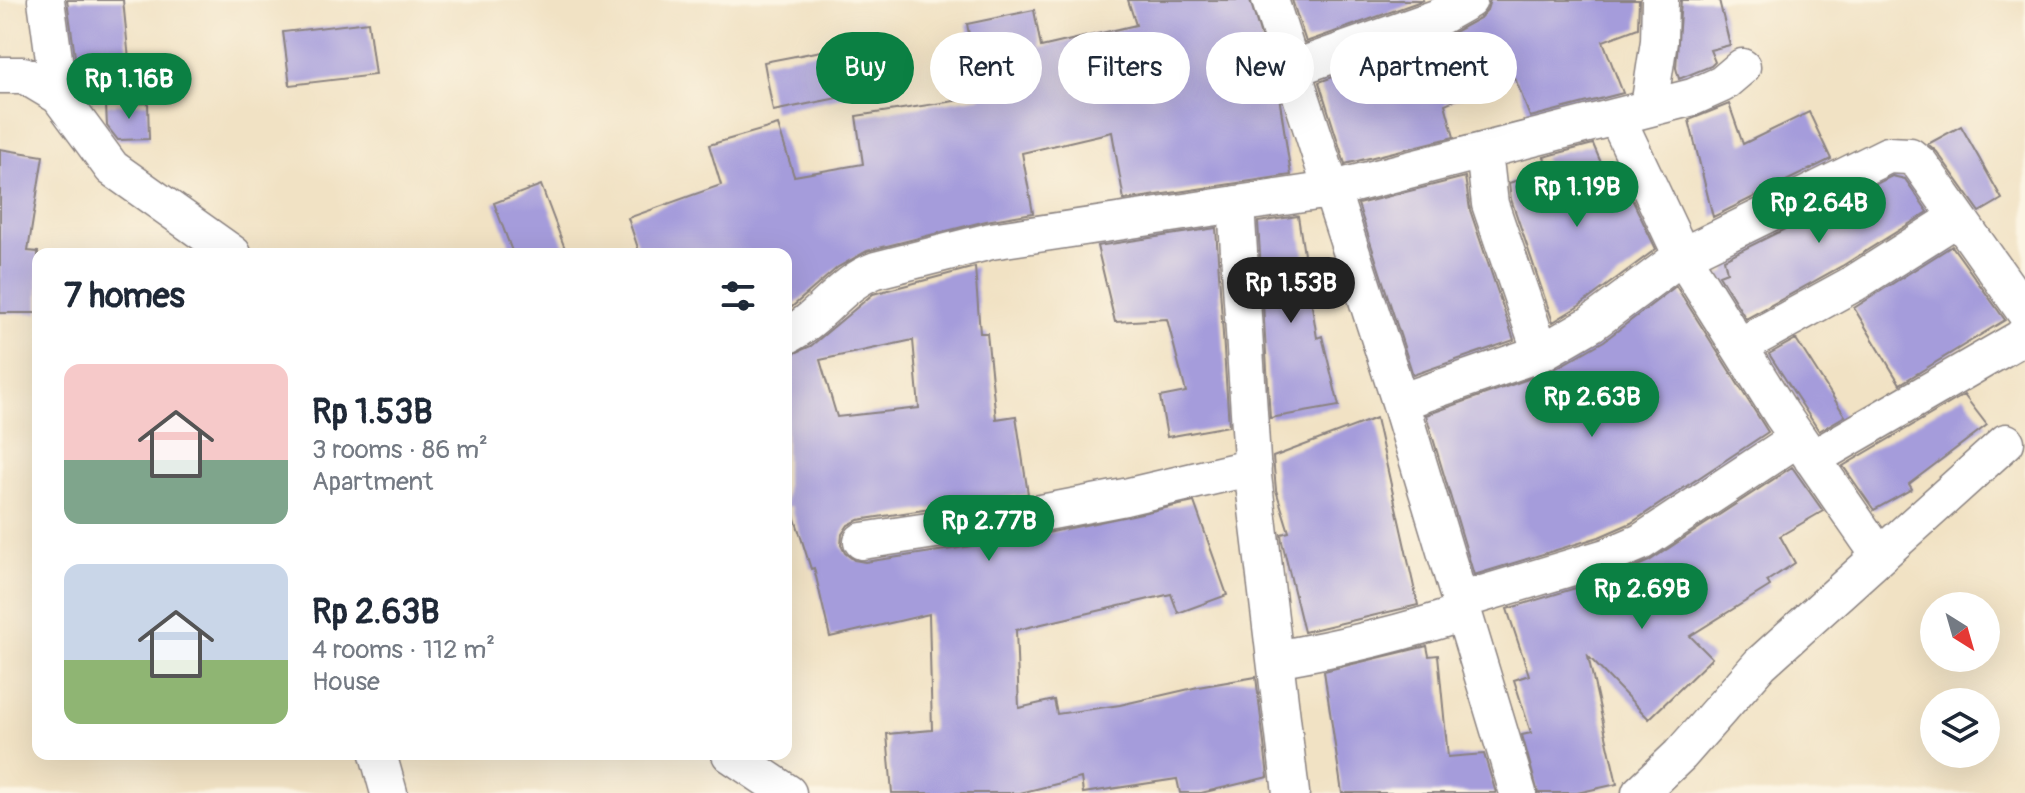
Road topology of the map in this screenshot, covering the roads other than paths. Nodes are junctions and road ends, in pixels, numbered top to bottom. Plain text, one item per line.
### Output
1 (46, 0) edge
2 (1270, 0) edge
3 (1469, 0) edge
4 (1660, 0) edge
5 (1280, 32) edge
6 (1314, 61) edge
7 (1742, 67) dead end
8 (0, 75) edge
9 (59, 96) junction
10 (1303, 104) edge
11 (1633, 113) junction
12 (1484, 151) junction
13 (1330, 190) junction
14 (1236, 204) junction
15 (1957, 218) junction
16 (225, 248) edge
17 (1682, 256) junction
18 (2025, 312) edge
19 (792, 333) edge
20 (2025, 333) edge
21 (1740, 346) junction
22 (1541, 353) junction
23 (1400, 402) junction
24 (2006, 442) dead end
25 (1805, 448) junction
26 (1253, 467) junction
27 (862, 541) dead end
28 (1879, 555) junction
29 (1460, 607) junction
30 (1275, 659) junction
31 (380, 760) edge
32 (739, 760) edge
33 (389, 793) edge
34 (788, 793) edge
35 (1291, 793) edge
36 (1518, 793) edge
37 (1640, 793) edge

1 - 9 street
2 - 5 street
3 - 6 street
4 - 11 street
7 - 11 street
8 - 9 street
9 - 16 street
10 - 13 street
11 - 12 street
11 - 17 street
12 - 13 street
12 - 22 street
13 - 14 street
13 - 23 street
14 - 19 street
14 - 26 street
15 - 17 street
15 - 18 street
15 - 21 street
17 - 21 street
17 - 22 street
20 - 25 street
21 - 25 street
22 - 23 street
23 - 29 street
24 - 28 street
25 - 28 street
25 - 29 street
26 - 27 street
26 - 30 street
28 - 37 street
29 - 30 street
29 - 36 street
30 - 35 street
31 - 33 street
32 - 34 street

